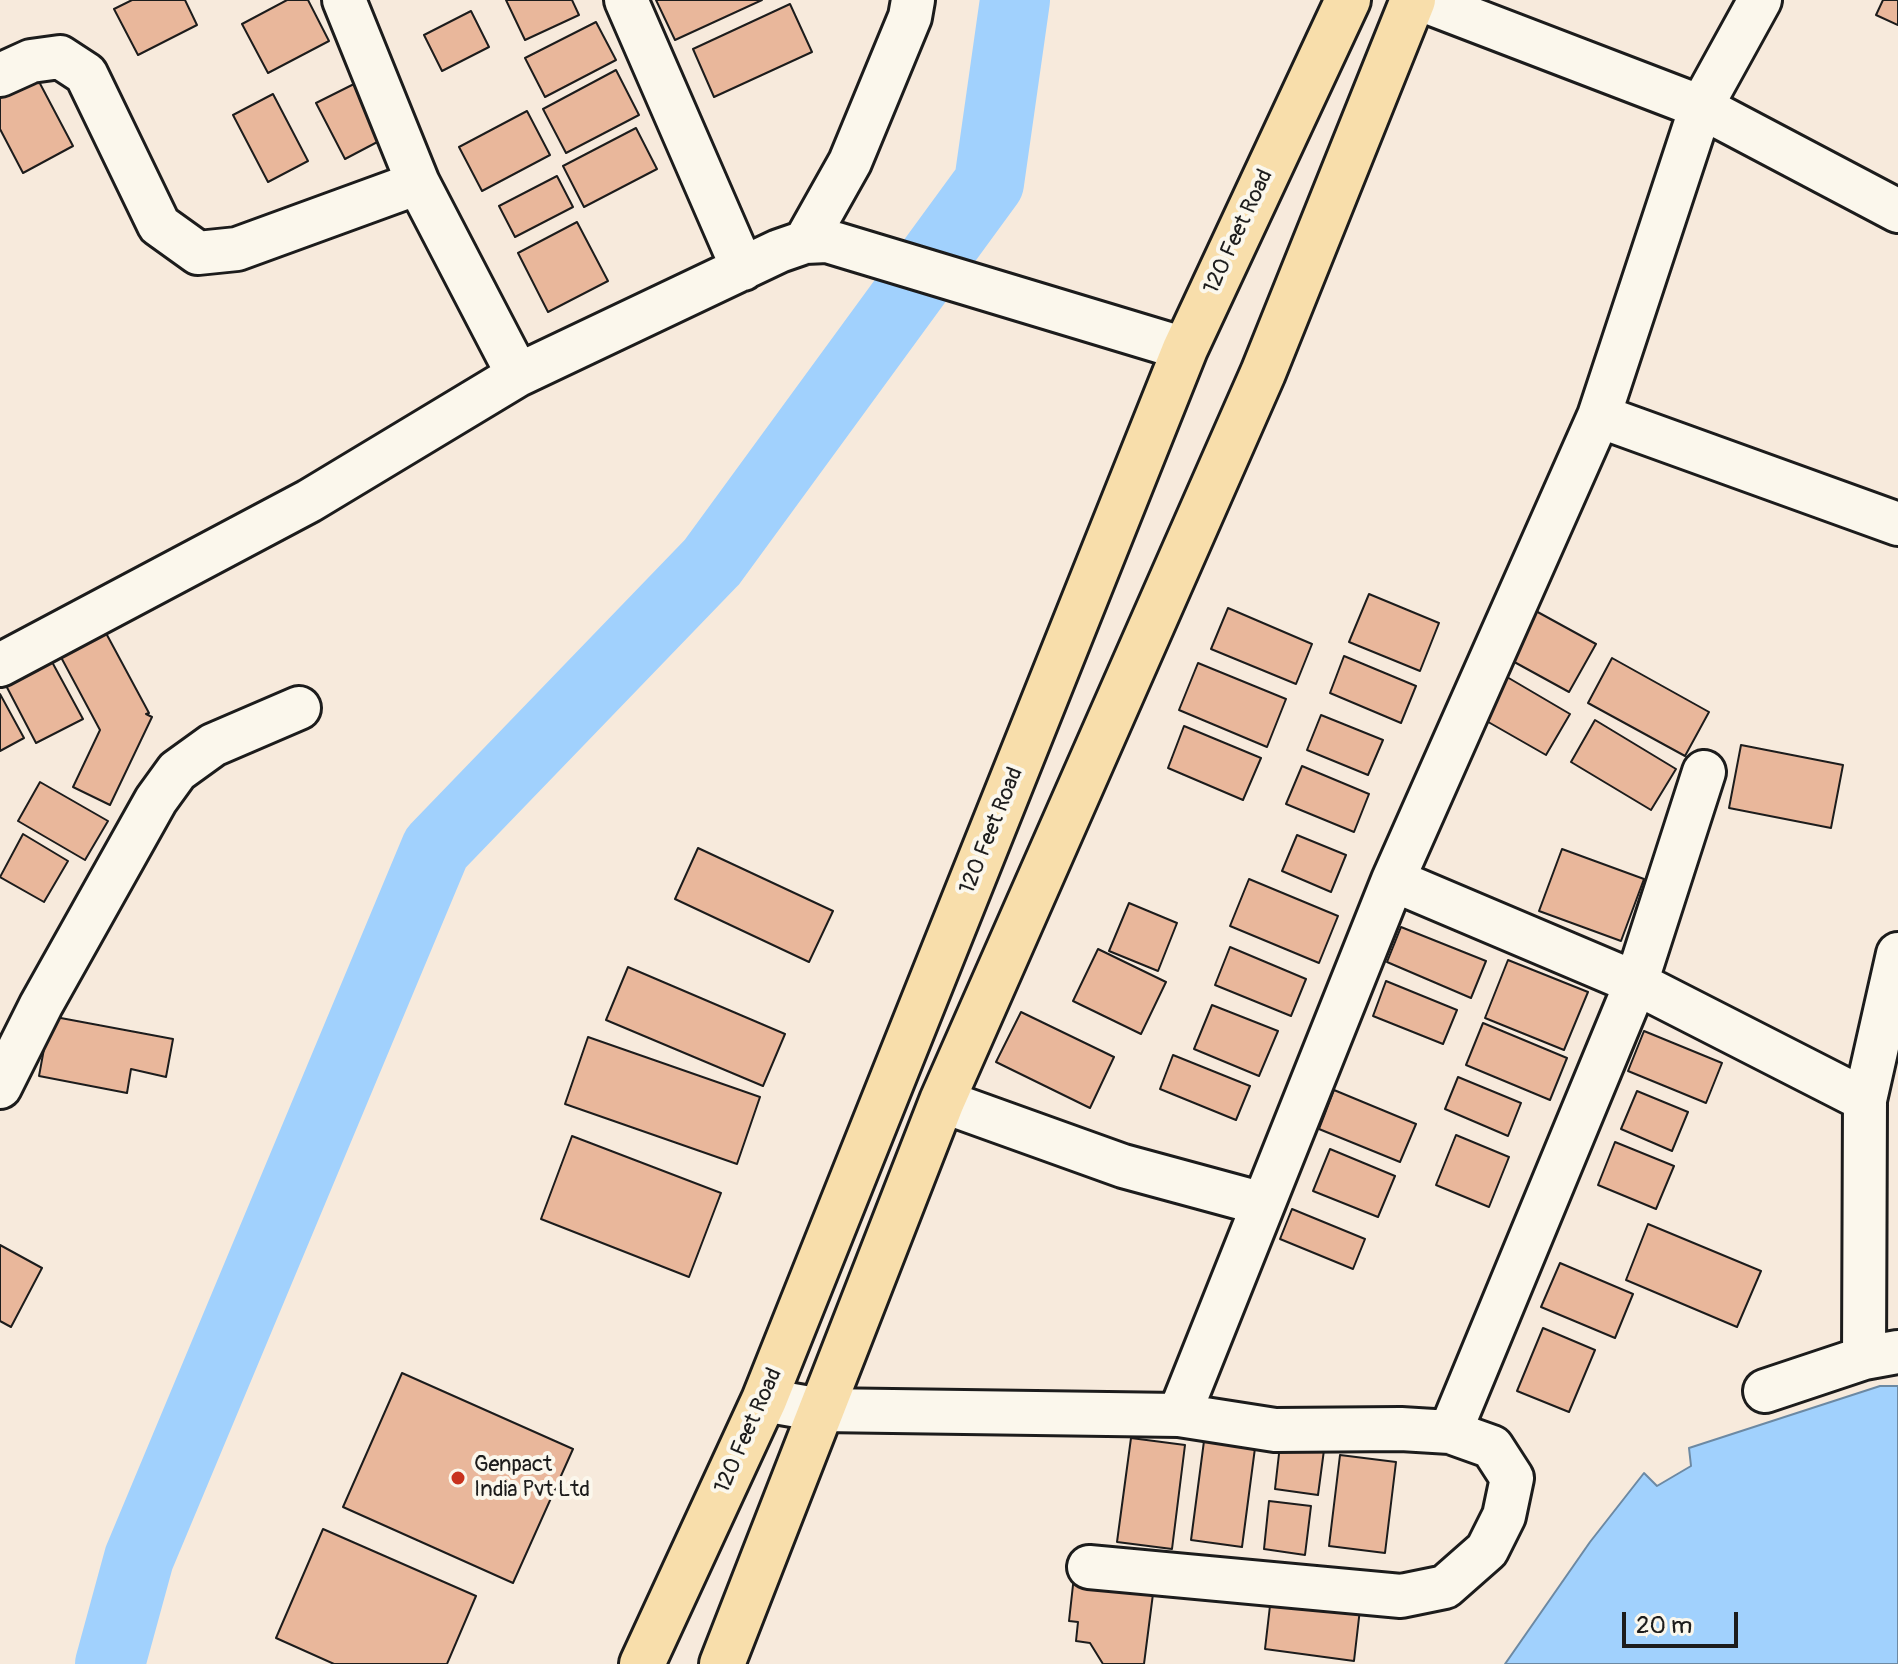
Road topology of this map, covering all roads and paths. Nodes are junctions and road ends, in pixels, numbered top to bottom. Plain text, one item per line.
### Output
1 (344, 0) edge
2 (626, 0) edge
3 (913, 0) edge
4 (1348, 0) edge
5 (1413, 0) edge
6 (1422, 0) edge
7 (1760, 0) edge
8 (0, 75) edge
9 (1701, 107) junction
10 (1278, 149) junction
11 (1341, 179) junction
12 (418, 183) junction
13 (1898, 211) edge
14 (816, 241) junction
15 (743, 269) junction
16 (1185, 349) junction
17 (518, 375) junction
18 (1599, 416) junction
19 (1898, 524) edge
20 (0, 665) edge
21 (299, 708) dead end
22 (1704, 772) dead end
23 (1393, 880) junction
24 (1898, 954) edge
25 (1636, 983) junction
26 (0, 1087) edge
27 (1865, 1100) junction
28 (942, 1101) junction
29 (1263, 1204) junction
30 (1881, 1355) edge
31 (1765, 1391) dead end
32 (764, 1400) junction
33 (821, 1410) junction
34 (1179, 1415) junction
35 (1450, 1432) junction
36 (1089, 1567) dead end
37 (642, 1664) edge
38 (722, 1664) edge

1 - 12 street
2 - 15 street
3 - 14 street
4 - 10 main road, 120 Feet Road
5 - 11 main road
6 - 9 street
7 - 9 street
8 - 12 street
9 - 13 street
9 - 18 street
10 - 11 main road
10 - 16 main road, 120 Feet Road
11 - 28 main road
12 - 17 street
14 - 15 street
14 - 16 street
15 - 17 street
16 - 32 main road, 120 Feet Road
17 - 20 street
18 - 19 street
18 - 23 street
21 - 26 street
22 - 25 street
23 - 25 street
23 - 29 street
24 - 27 street
25 - 27 street
25 - 35 street
27 - 30 street
28 - 29 street
28 - 33 main road
29 - 34 street
30 - 31 street
32 - 33 street
32 - 37 main road, 120 Feet Road
33 - 34 street
33 - 38 main road
34 - 35 street
35 - 36 street

